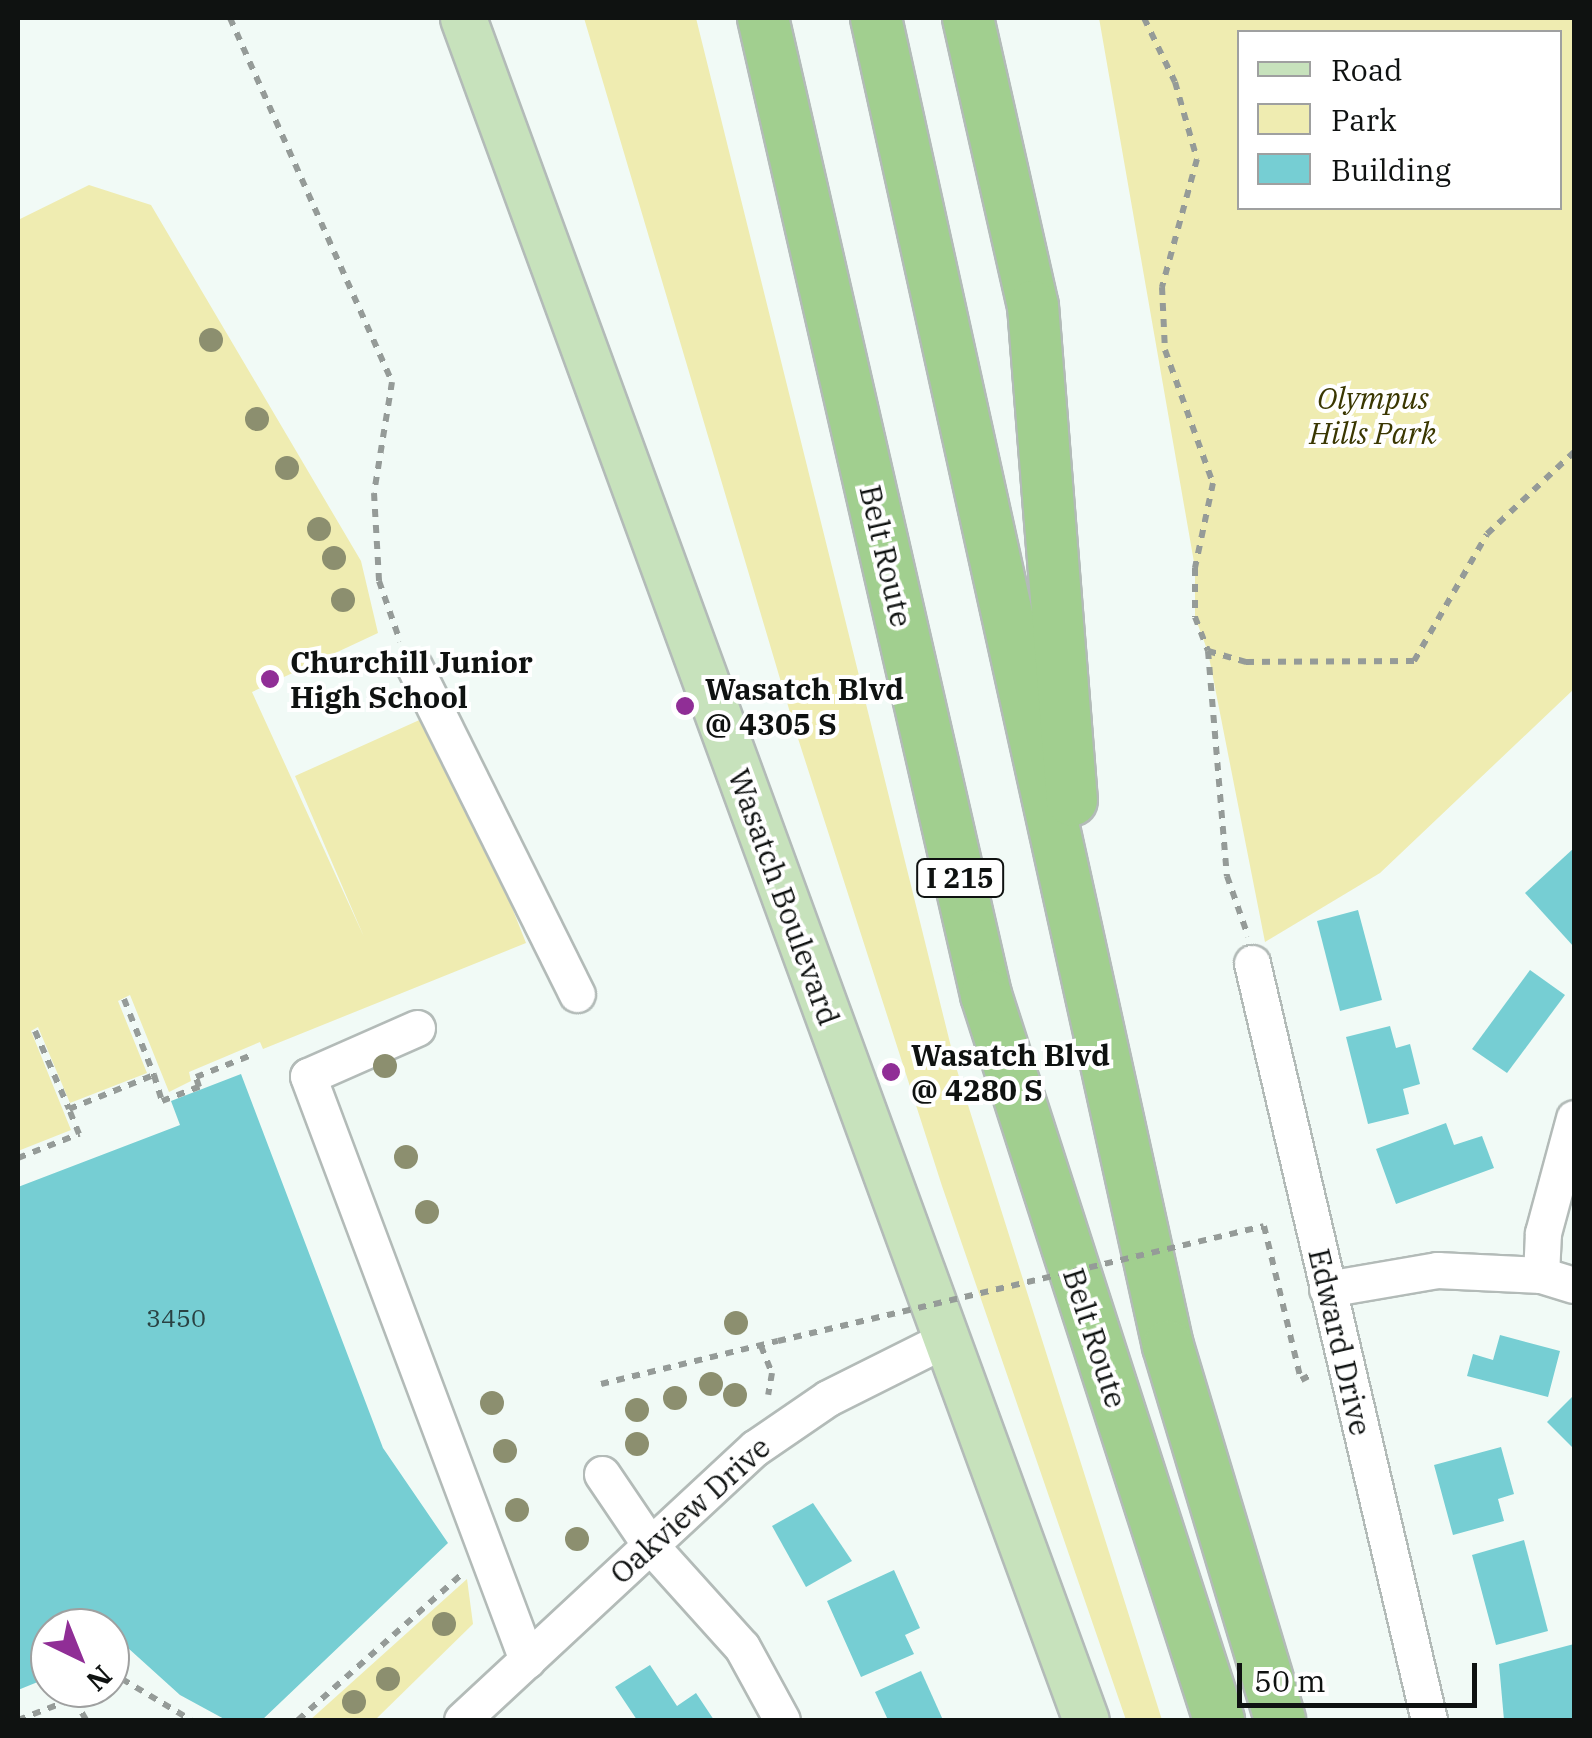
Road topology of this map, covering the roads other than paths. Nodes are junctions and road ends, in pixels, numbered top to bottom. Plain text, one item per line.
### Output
1 (462, 18) edge
2 (763, 18) edge
3 (876, 18) edge
4 (968, 18) edge
5 (414, 668) road end
6 (1252, 963) road end
7 (577, 994) dead end
8 (1088, 994) junction
9 (417, 1028) dead end
10 (1574, 1118) edge
11 (1558, 1280) edge
12 (1327, 1289) junction
13 (946, 1340) junction
14 (602, 1474) dead end
15 (650, 1545) junction
16 (527, 1660) junction
17 (462, 1720) edge
18 (782, 1720) edge
19 (1086, 1720) edge
20 (1219, 1720) edge
21 (1280, 1720) edge
22 (1429, 1720) edge

1 - 13 main road, Wasatch Boulevard
2 - 20 highway, Belt Route / I 215
3 - 8 highway
4 - 8 highway
5 - 7 street
6 - 12 street, Edward Drive
8 - 21 highway
9 - 16 street
10 - 11 street
11 - 12 street
12 - 22 street, Edward Drive
13 - 15 street, Oakview Drive
13 - 19 main road, Wasatch Boulevard
14 - 15 street
15 - 16 street, Oakview Drive
15 - 18 street
16 - 17 street, Oakview Drive

